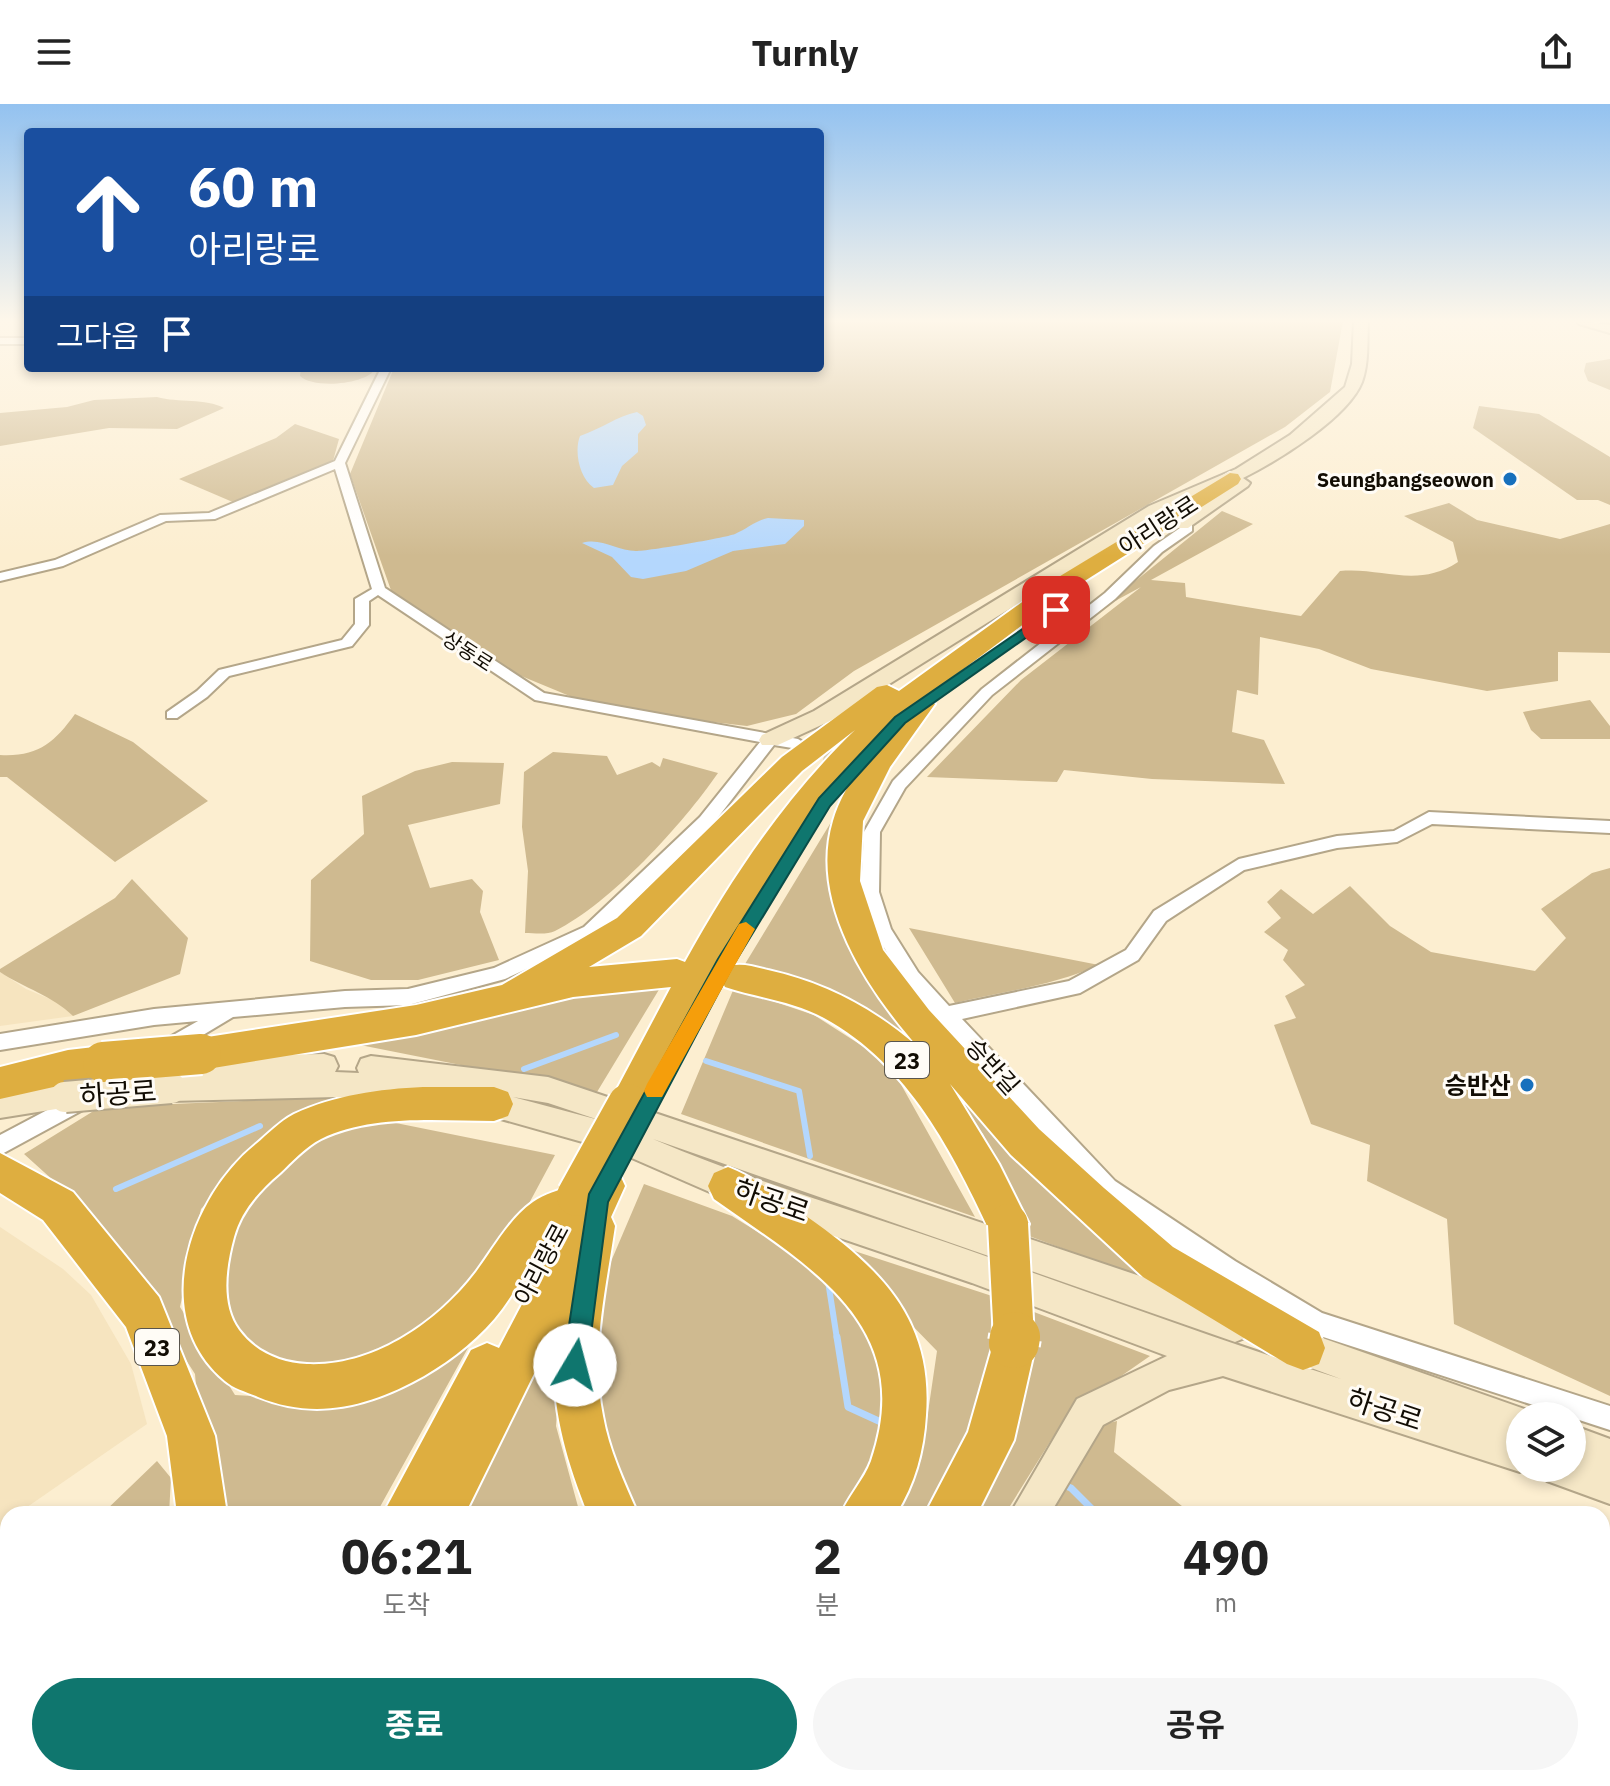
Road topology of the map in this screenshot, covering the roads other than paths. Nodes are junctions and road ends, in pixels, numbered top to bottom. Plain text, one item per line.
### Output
1 (370, 399) edge
2 (1343, 399) edge
3 (1353, 399) edge
4 (339, 463) junction
5 (1230, 479) junction
6 (1182, 524) junction
7 (0, 577) edge
8 (379, 590) junction
9 (1003, 627) junction
10 (921, 704) junction
11 (172, 715) dead end
12 (770, 740) junction
13 (798, 744) tunnel mouth
14 (1610, 827) edge
15 (677, 973) dead end
16 (737, 977) dead end
17 (510, 998) junction
18 (231, 1011) junction
19 (946, 1014) junction
20 (0, 1042) edge
21 (188, 1070) junction
22 (0, 1083) edge
23 (494, 1104) junction
24 (0, 1105) edge
25 (636, 1107) junction
26 (0, 1146) edge
27 (0, 1171) edge
28 (728, 1186) junction
29 (588, 1196) junction
30 (1303, 1348) junction
31 (1223, 1359) junction
32 (1610, 1418) edge
33 (1506, 1420) edge
34 (1586, 1448) edge
35 (1506, 1450) edge
36 (1610, 1457) edge
37 (1586, 1477) edge
38 (1610, 1485) edge
39 (201, 1506) edge
40 (413, 1506) edge
41 (443, 1506) edge
42 (609, 1506) edge
43 (873, 1506) edge
44 (954, 1506) edge
45 (1034, 1506) edge

1 - 4 street
2 - 5 main road, 아리랑로
3 - 6 main road, 아리랑로
4 - 7 street
4 - 8 street
5 - 9 highway, 아리랑로
5 - 12 main road
6 - 10 highway, 아리랑로
6 - 19 street, 승반길
8 - 11 street
8 - 12 street, 상동로
9 - 17 highway
9 - 25 highway, 아리랑로
10 - 25 highway, 아리랑로
10 - 30 highway
12 - 13 street, 상동로
12 - 18 street
14 - 19 street
15 - 17 highway
16 - 44 highway, 23, bridge
17 - 21 highway
18 - 20 street
18 - 26 street
19 - 32 street, 승반길
21 - 22 highway, bridge
21 - 23 main road, 하공로
21 - 24 main road, 하공로, bridge
21 - 30 main road, 하공로
23 - 28 main road, 하공로
23 - 29 highway
25 - 29 highway, 아리랑로, bridge
27 - 39 highway, 23
28 - 31 main road, 하공로
28 - 43 highway
29 - 40 highway, 아리랑로
29 - 41 highway, 아리랑로
29 - 42 highway
30 - 33 main road, 하공로
31 - 35 main road, 하공로
31 - 45 main road
34 - 36 main road
37 - 38 main road

